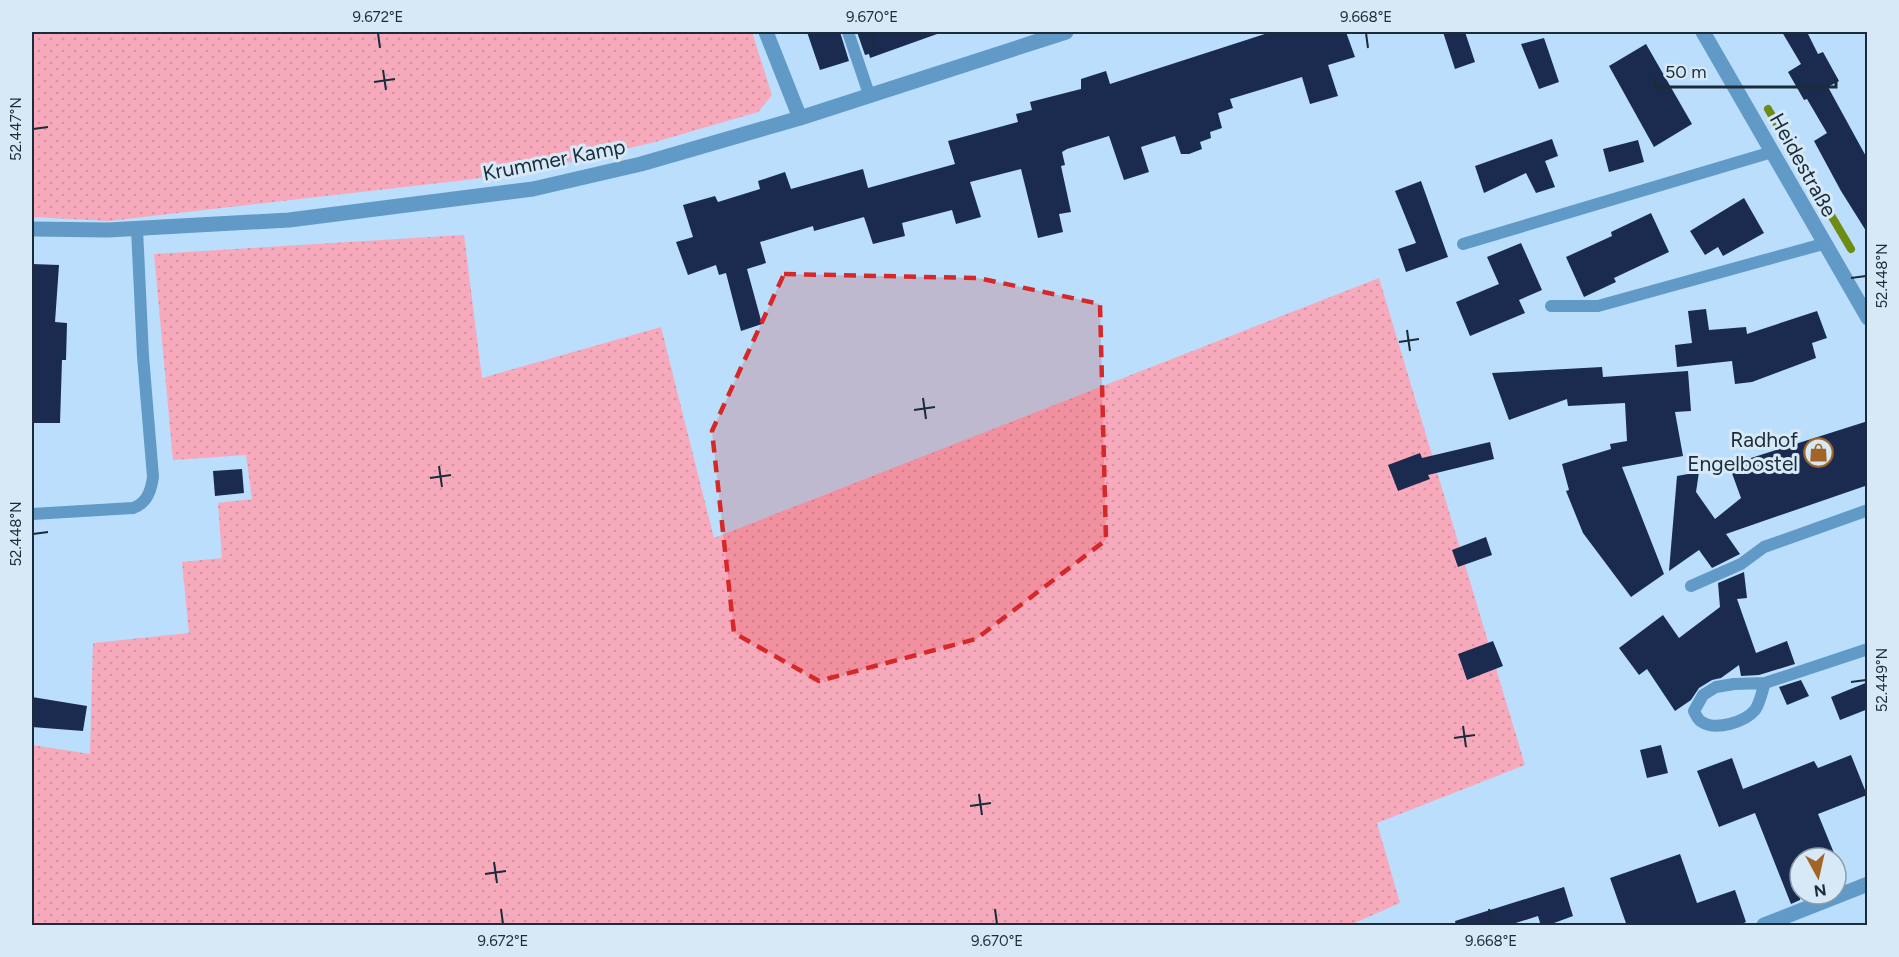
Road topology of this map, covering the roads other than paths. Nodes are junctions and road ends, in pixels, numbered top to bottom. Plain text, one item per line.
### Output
1 (766, 32) edge
2 (848, 32) edge
3 (1066, 32) edge
4 (1703, 32) edge
5 (870, 97) junction
6 (800, 118) junction
7 (1772, 152) junction
8 (137, 229) junction
9 (32, 230) edge
10 (1463, 244) dead end
11 (1823, 244) junction
12 (1551, 306) dead end
13 (1868, 318) edge
14 (1868, 510) edge
15 (32, 514) edge
16 (1691, 586) dead end
17 (1868, 649) edge
18 (1765, 683) junction
19 (1868, 884) edge
20 (1764, 926) edge

1 - 6 street
2 - 5 lane
3 - 5 street, Krummer Kamp
4 - 7 street, Heidestraße
5 - 6 street, Krummer Kamp
6 - 8 street, Krummer Kamp
7 - 10 lane
7 - 11 street, Heidestraße
8 - 9 street, Krummer Kamp
8 - 15 lane
11 - 12 lane
11 - 13 street, Heidestraße
14 - 16 lane
17 - 18 lane
18 - 18 lane
19 - 20 street

